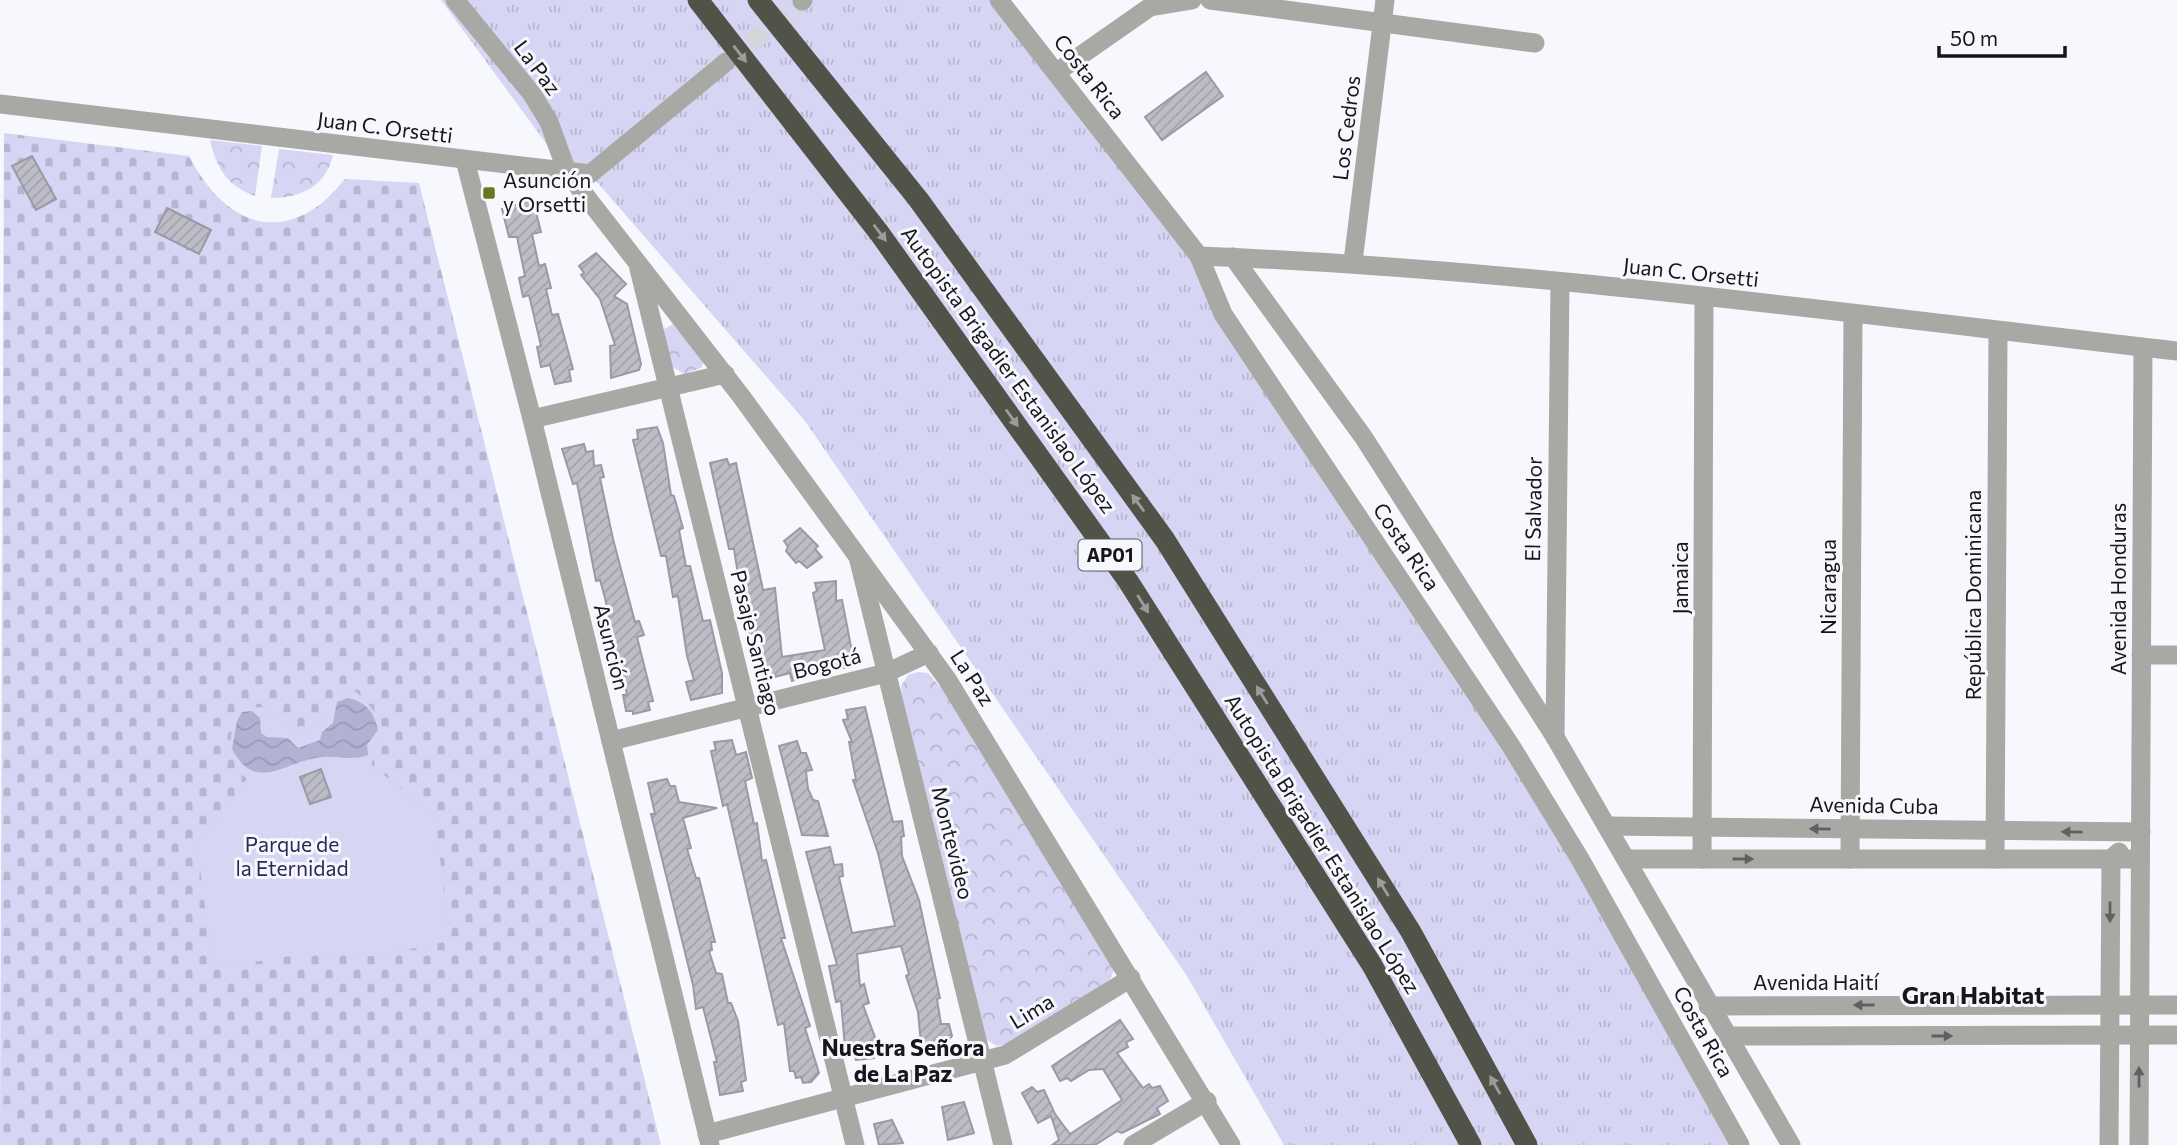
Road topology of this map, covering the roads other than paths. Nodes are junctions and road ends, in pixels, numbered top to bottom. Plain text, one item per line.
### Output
1 (455, 0) edge
2 (698, 0) edge
3 (758, 0) edge
4 (999, 0) edge
5 (1192, 0) edge
6 (1210, 0) edge
7 (1385, 0) edge
8 (1383, 23) junction
9 (1535, 43) dead end
10 (726, 62) tunnel mouth
11 (1057, 72) junction
12 (0, 104) edge
13 (464, 160) junction
14 (567, 172) junction
15 (1199, 256) junction
16 (1233, 257) junction
17 (637, 261) junction
18 (1353, 262) junction
19 (1560, 282) junction
20 (1704, 298) junction
21 (1853, 314) junction
22 (1998, 331) junction
23 (2143, 347) junction
24 (2177, 351) edge
25 (725, 374) junction
26 (667, 387) junction
27 (532, 419) junction
28 (857, 551) junction
29 (929, 653) junction
30 (2141, 655) junction
31 (2177, 655) edge
32 (886, 673) junction
33 (748, 707) junction
34 (1555, 737) junction
35 (611, 741) junction
36 (1607, 826) junction
37 (1703, 827) junction
38 (1850, 829) junction
39 (1995, 831) junction
40 (2141, 832) junction
41 (1626, 859) junction
42 (1702, 859) junction
43 (1850, 859) junction
44 (1995, 859) junction
45 (2110, 859) junction
46 (2140, 859) junction
47 (1131, 978) junction
48 (2110, 1005) junction
49 (2139, 1005) junction
50 (2177, 1005) edge
51 (1708, 1006) junction
52 (2110, 1035) junction
53 (2139, 1035) junction
54 (2177, 1035) edge
55 (1727, 1037) junction
56 (983, 1062) junction
57 (844, 1100) junction
58 (1207, 1101) junction
59 (709, 1139) edge
60 (855, 1145) edge
61 (1003, 1145) edge
62 (1133, 1145) edge
63 (1231, 1145) edge
64 (1471, 1145) edge
65 (1527, 1145) edge
66 (1740, 1145) edge
67 (1791, 1145) edge
68 (2109, 1145) edge
69 (2139, 1145) edge

1 - 14 street, La Paz
2 -> 64 highway, Autopista Brigadier Estanislao López / AP01
65 -> 3 highway, Autopista Brigadier Estanislao López / AP01
4 - 11 street, Costa Rica
5 - 11 street
6 - 8 street
7 - 8 street, Los Cedros
8 - 9 street
8 - 18 street, Los Cedros
10 - 14 street, Juan C. Orsetti
11 - 15 street, Costa Rica
12 - 13 street, Juan C. Orsetti
13 - 14 street, Juan C. Orsetti
13 - 27 street, Asunción
14 - 17 street, Pasaje Santiago
15 - 16 street, Juan C. Orsetti
15 - 66 street, Costa Rica
16 - 18 street, Juan C. Orsetti
16 - 34 street, Costa Rica
17 - 25 street, La Paz
17 - 26 street, Pasaje Santiago
18 - 19 street, Juan C. Orsetti
19 - 20 street, Juan C. Orsetti
19 - 34 street, El Salvador
20 - 21 street, Juan C. Orsetti
20 - 37 street, Jamaica
21 - 22 street, Juan C. Orsetti
21 - 38 street, Nicaragua
22 - 23 street, Juan C. Orsetti
22 - 39 street, República Dominicana
23 - 24 street, Juan C. Orsetti
23 - 30 street, Avenida Honduras
25 - 26 street
25 - 28 street, La Paz
26 - 27 street
26 - 33 street, Pasaje Santiago
27 - 35 street, Asunción
28 - 29 street, La Paz
28 - 32 street, Montevideo
29 - 32 street, Bogotá
29 - 47 street, La Paz
30 - 31 street
30 - 40 street, Avenida Honduras
32 - 33 street, Bogotá
32 - 56 street, Montevideo
33 - 35 street, Bogotá
33 - 57 street, Pasaje Santiago
34 - 36 street, Costa Rica
35 - 59 street, Asunción
36 - 37 street, Avenida Cuba
36 - 41 street, Costa Rica
38 -> 37 street, Avenida Cuba
37 - 42 street, Jamaica
38 - 39 street, Avenida Cuba
38 - 43 street, Nicaragua
40 -> 39 street, Avenida Cuba
39 - 44 street, República Dominicana
40 - 45 street
40 - 46 street, Avenida Honduras
41 - 42 street
41 - 51 street, Costa Rica
42 -> 43 street
43 - 44 street
44 - 45 street
45 - 46 street
45 -> 48 street
46 - 49 street, Avenida Honduras
47 - 56 street, Lima
47 - 58 street, La Paz
48 - 49 street, Avenida Haití
48 -> 51 street, Avenida Haití
48 - 52 street
49 - 50 street, Avenida Haití
49 - 53 street, Avenida Honduras
51 - 55 street, Costa Rica
52 - 53 street
55 -> 52 street
52 - 68 street
53 - 54 street
69 -> 53 street, Avenida Honduras
55 - 67 street, Costa Rica
56 - 57 street, Lima
56 - 61 street, Montevideo
57 - 59 street, Lima
57 - 60 street, Pasaje Santiago
58 - 62 street
58 - 63 street, La Paz

